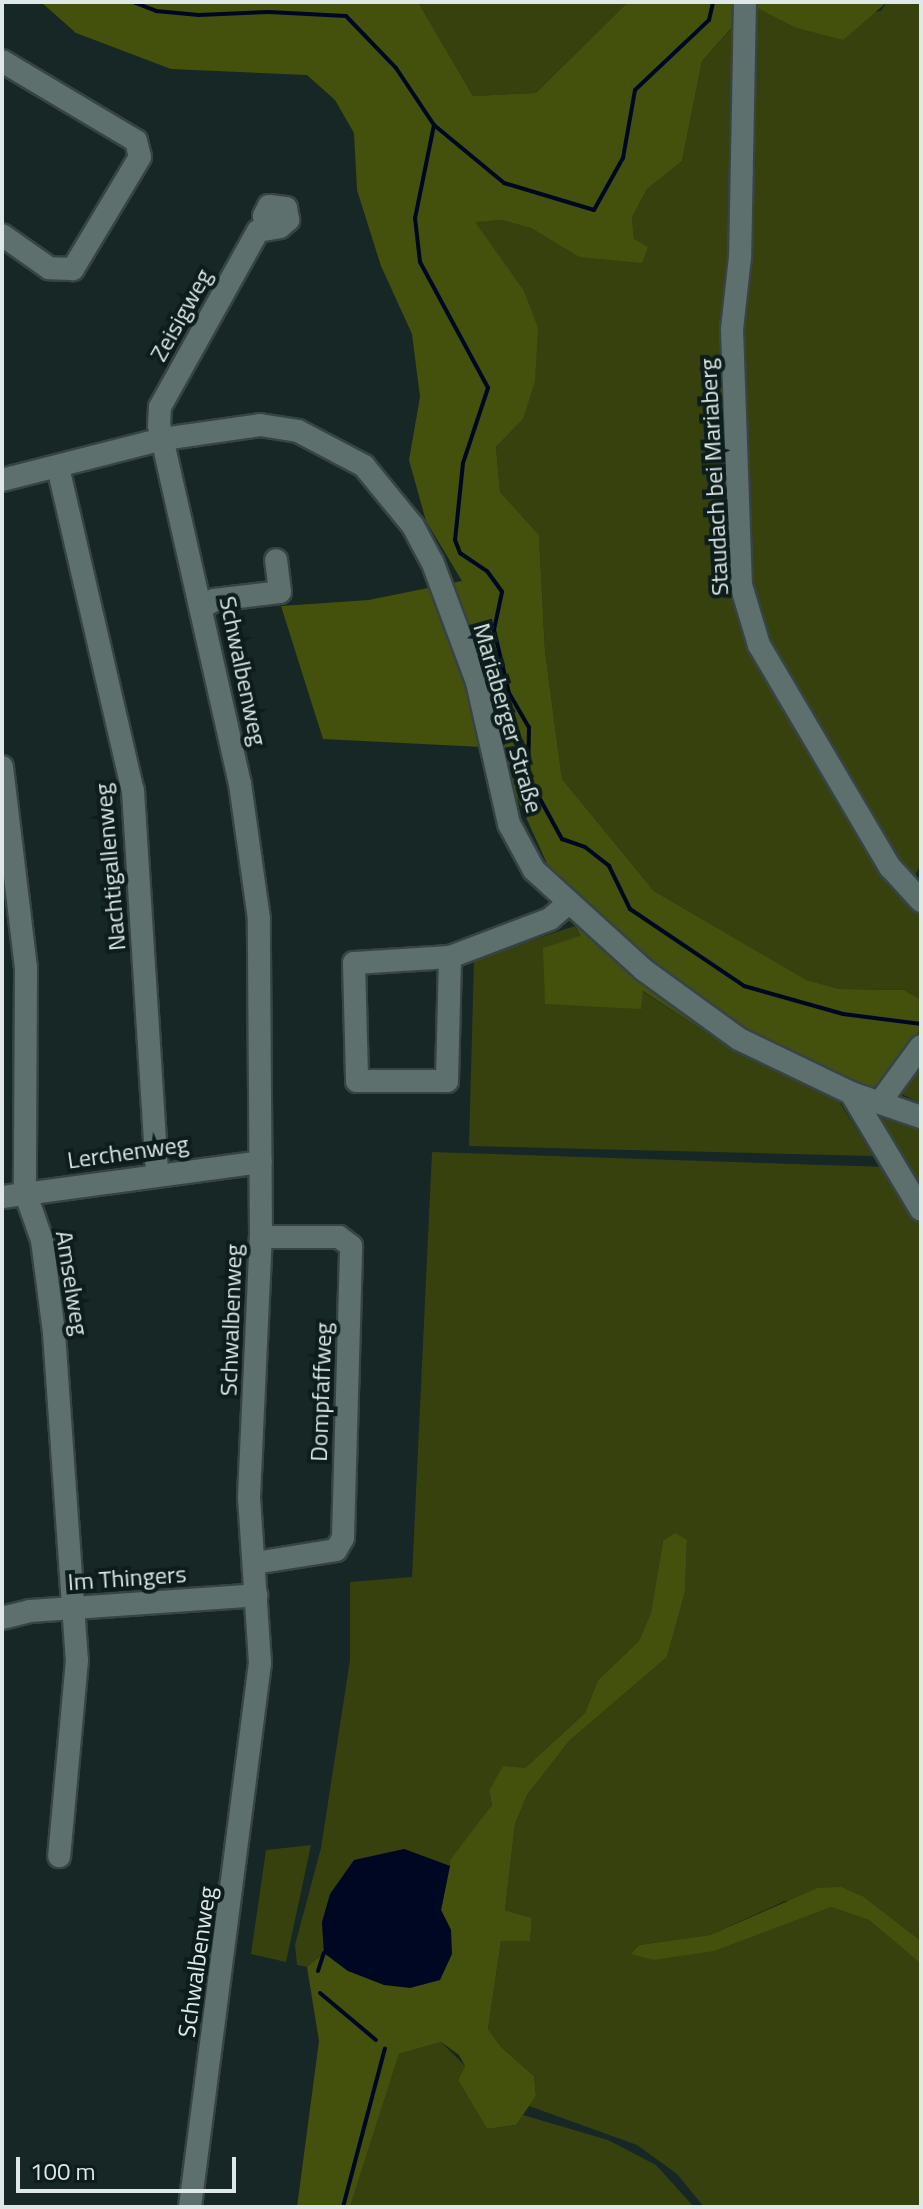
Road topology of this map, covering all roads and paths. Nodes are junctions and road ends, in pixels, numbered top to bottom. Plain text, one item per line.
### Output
1 (745, 2) edge
2 (2, 61) edge
3 (270, 225) dead end
4 (2, 235) edge
5 (163, 439) junction
6 (58, 467) junction
7 (2, 480) edge
8 (276, 560) dead end
9 (203, 607) junction
10 (2, 767) edge
11 (921, 901) edge
12 (567, 904) junction
13 (450, 957) junction
14 (921, 1046) edge
15 (851, 1093) junction
16 (880, 1102) junction
17 (921, 1117) edge
18 (261, 1162) junction
19 (157, 1173) junction
20 (25, 1192) junction
21 (2, 1197) edge
22 (921, 1210) edge
23 (261, 1237) junction
24 (255, 1563) junction
25 (256, 1595) junction
26 (71, 1607) junction
27 (2, 1618) edge
28 (59, 1856) dead end
29 (190, 2207) edge

1 - 11 street, Staudach bei Mariaberg
2 - 4 street
3 - 5 street, Zeisigweg
5 - 6 street, Mariaberger Straße
5 - 9 street, Schwalbenweg
5 - 12 street, Mariaberger Straße
6 - 7 street, Mariaberger Straße
6 - 19 street, Nachtigallenweg
8 - 9 street
9 - 18 street, Schwalbenweg
10 - 20 street, Amselweg
12 - 13 street
12 - 15 street, Mariaberger Straße
13 - 13 street
14 - 16 street
15 - 16 street, Mariaberger Straße
15 - 22 street
16 - 17 street, Mariaberger Straße
18 - 19 street, Lerchenweg
18 - 23 street, Schwalbenweg
19 - 20 street, Lerchenweg
20 - 21 street, Lerchenweg
20 - 26 street, Amselweg
23 - 24 street, Schwalbenweg
23 - 24 street, Dompfaffweg
24 - 25 street, Schwalbenweg
25 - 26 street, Im Thingers
25 - 29 street, Schwalbenweg
26 - 27 street, Im Thingers
26 - 28 street, Amselweg

